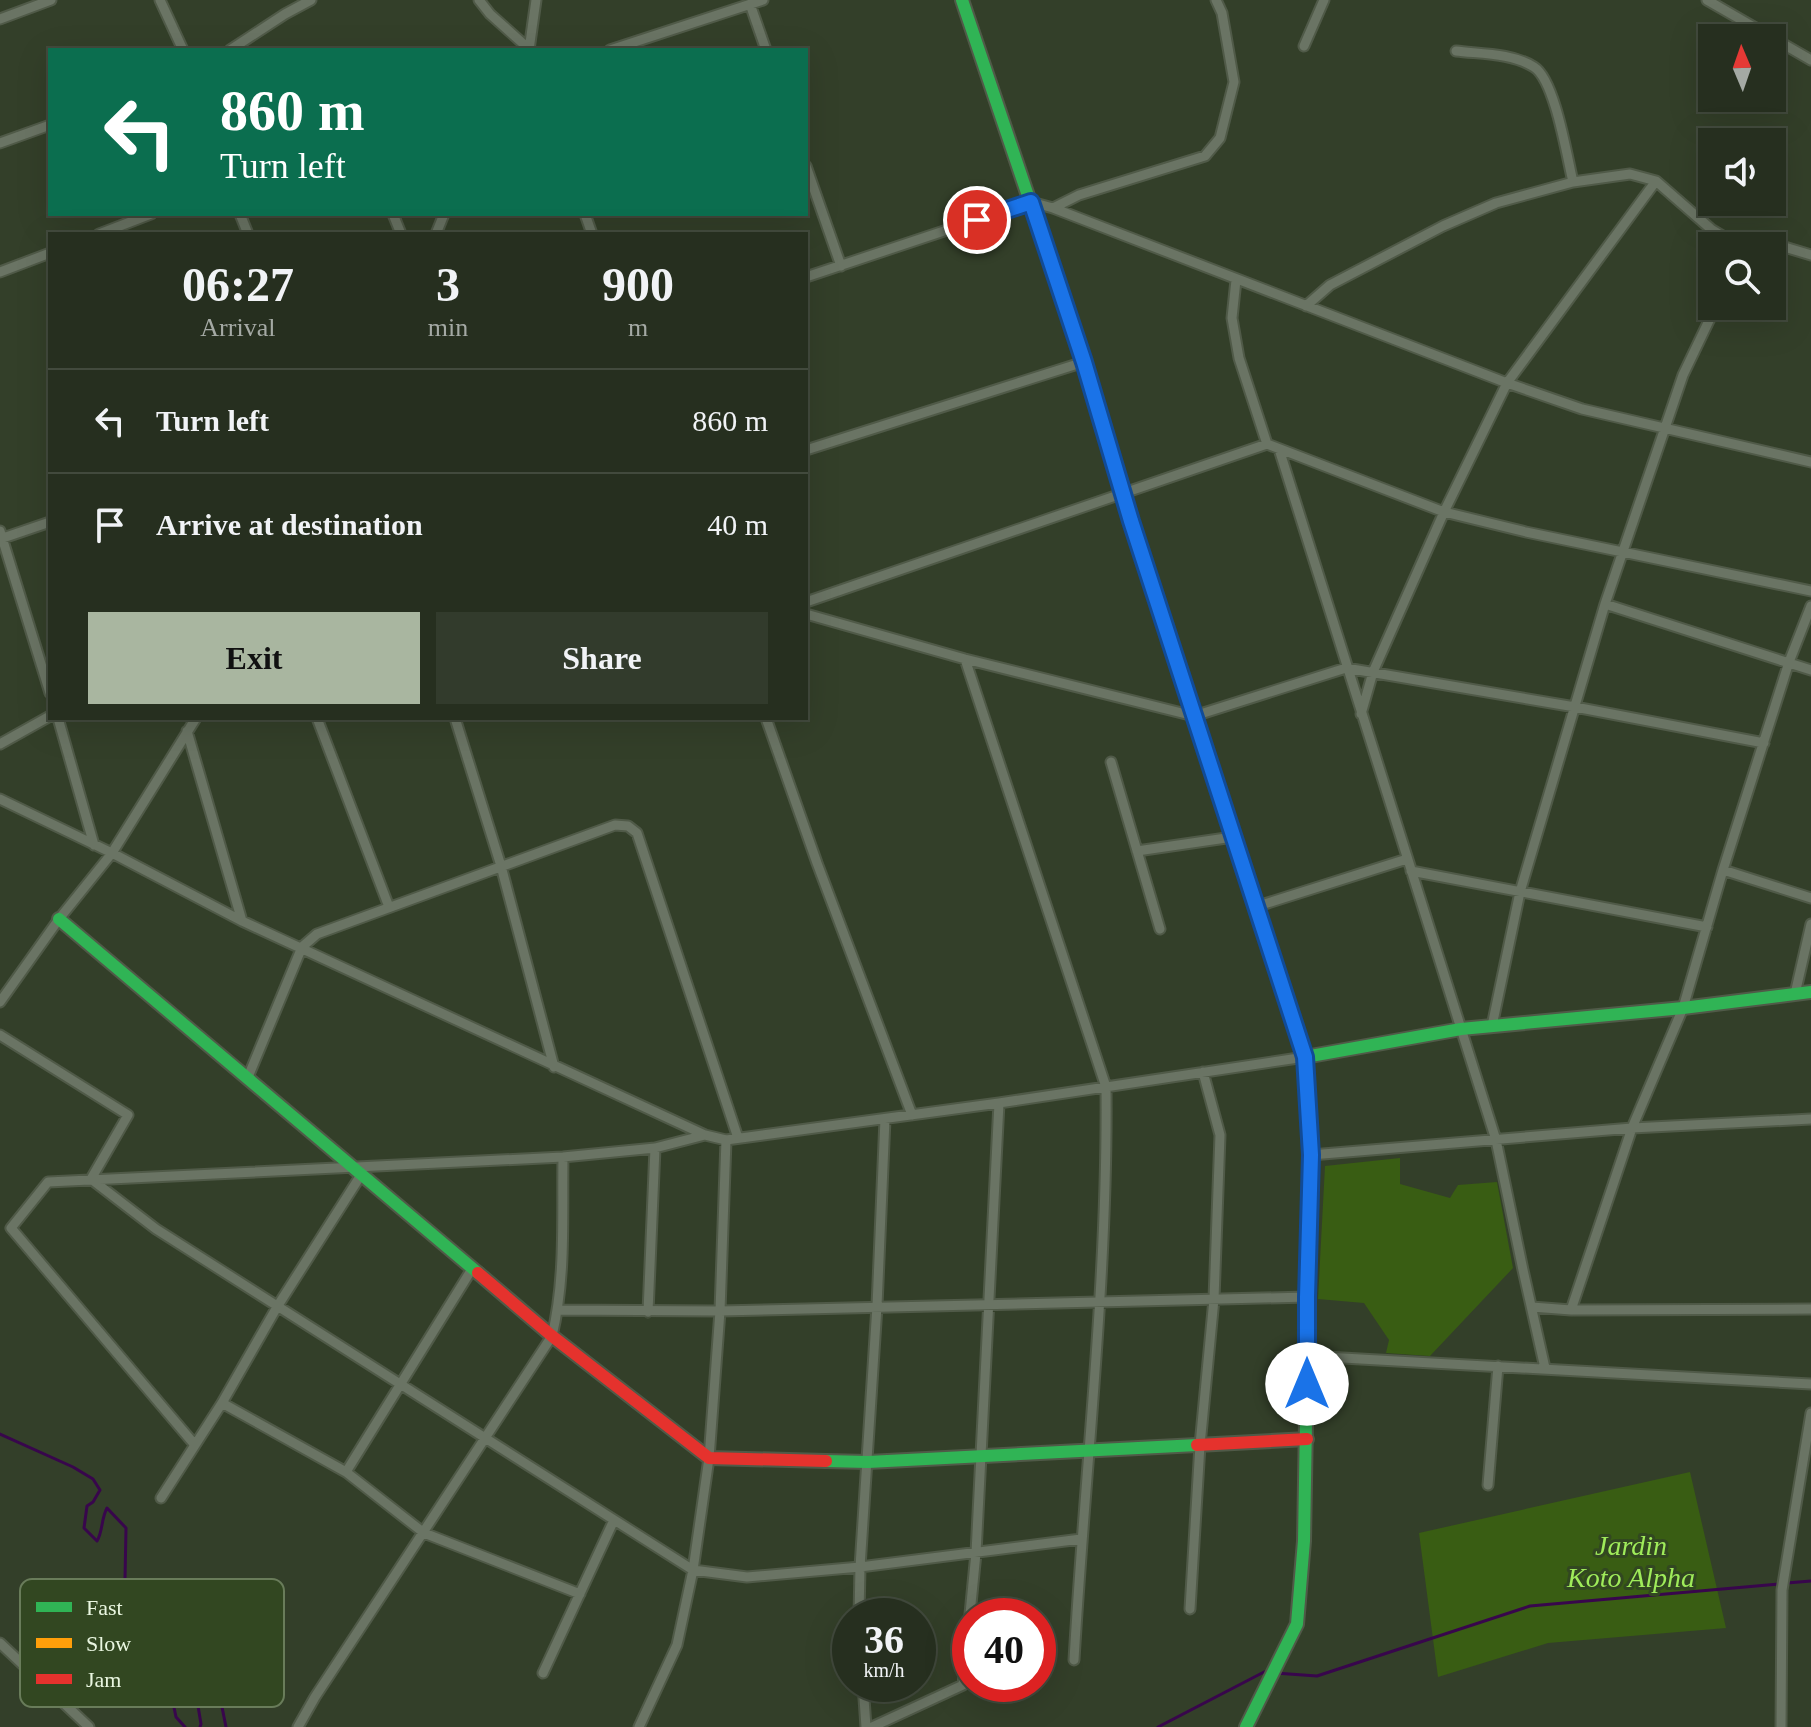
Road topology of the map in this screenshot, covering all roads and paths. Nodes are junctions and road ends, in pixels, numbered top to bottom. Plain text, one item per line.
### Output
1 (51, 0) edge
2 (160, 0) edge
3 (311, 0) edge
4 (479, 0) edge
5 (536, 0) edge
6 (763, 0) edge
7 (962, 0) edge
8 (1216, 0) edge
9 (1324, 0) edge
10 (1707, 0) edge
11 (750, 4) junction
12 (0, 19) edge
13 (1304, 46) dead end
14 (182, 48) edge
15 (233, 48) edge
16 (528, 48) edge
17 (529, 48) edge
18 (616, 48) edge
19 (765, 48) edge
20 (1456, 51) dead end
21 (1811, 60) edge
22 (48, 126) edge
23 (0, 143) edge
24 (808, 172) edge
25 (1656, 181) junction
26 (1573, 182) junction
27 (1031, 202) junction
28 (1053, 208) junction
29 (146, 216) edge
30 (104, 232) edge
31 (1716, 232) edge
32 (1786, 247) edge
33 (48, 254) edge
34 (1811, 255) edge
35 (841, 266) junction
36 (0, 272) edge
37 (808, 276) edge
38 (1236, 280) junction
39 (1306, 306) junction
40 (1709, 320) edge
41 (1084, 362) junction
42 (1507, 383) junction
43 (1664, 428) junction
44 (1267, 444) junction
45 (808, 449) edge
46 (1279, 449) junction
47 (1811, 462) edge
48 (1123, 493) junction
49 (1444, 512) junction
50 (48, 523) edge
51 (1, 536) edge
52 (1622, 552) junction
53 (1811, 591) edge
54 (808, 601) edge
55 (1605, 604) junction
56 (1811, 606) edge
57 (808, 615) edge
58 (965, 659) junction
59 (1789, 662) junction
60 (1346, 668) junction
61 (1811, 670) edge
62 (1373, 672) junction
63 (48, 687) edge
64 (1575, 707) junction
65 (1361, 714) junction
66 (1194, 716) junction
67 (48, 717) edge
68 (59, 720) edge
69 (195, 720) edge
70 (318, 720) edge
71 (456, 720) edge
72 (767, 720) edge
73 (187, 731) junction
74 (1764, 743) junction
75 (0, 744) edge
76 (1111, 762) dead end
77 (0, 799) edge
78 (1233, 837) junction
79 (94, 845) junction
80 (1137, 851) junction
81 (112, 853) junction
82 (1407, 859) junction
83 (501, 866) junction
84 (1723, 870) junction
85 (1411, 871) junction
86 (1520, 892) junction
87 (1811, 898) edge
88 (389, 907) junction
89 (1255, 907) junction
90 (59, 919) junction
91 (242, 921) junction
92 (1811, 924) edge
93 (1707, 927) junction
94 (1160, 929) dead end
95 (302, 947) junction
96 (1811, 992) edge
97 (1795, 994) junction
98 (0, 1002) edge
99 (1683, 1008) junction
100 (1492, 1026) junction
101 (1461, 1029) junction
102 (0, 1035) edge
103 (1305, 1057) junction
104 (554, 1067) junction
105 (1203, 1072) junction
106 (248, 1077) junction
107 (1106, 1087) junction
108 (999, 1103) junction
109 (912, 1115) junction
110 (885, 1119) junction
111 (1811, 1119) edge
112 (1632, 1128) junction
113 (705, 1135) junction
114 (738, 1138) junction
115 (726, 1140) junction
116 (1496, 1140) junction
117 (655, 1148) junction
118 (1311, 1155) junction
119 (563, 1157) junction
120 (358, 1172) junction
121 (91, 1179) junction
122 (472, 1269) junction
123 (1307, 1297) junction
124 (1214, 1299) junction
125 (1100, 1302) junction
126 (989, 1304) junction
127 (877, 1306) junction
128 (277, 1307) junction
129 (1532, 1307) junction
130 (1811, 1309) edge
131 (558, 1310) junction
132 (1571, 1310) junction
133 (720, 1311) junction
134 (648, 1312) junction
135 (552, 1336) junction
136 (1307, 1356) junction
137 (1498, 1366) junction
138 (1545, 1368) junction
139 (400, 1384) junction
140 (1811, 1384) edge
141 (222, 1403) junction
142 (1811, 1413) edge
143 (485, 1437) junction
144 (1307, 1439) junction
145 (195, 1445) junction
146 (1200, 1445) junction
147 (1088, 1451) junction
148 (981, 1456) junction
149 (709, 1458) junction
150 (868, 1462) junction
151 (346, 1472) junction
152 (1488, 1485) dead end
153 (161, 1498) dead end
154 (614, 1520) junction
155 (424, 1533) junction
156 (1081, 1539) junction
157 (976, 1553) junction
158 (860, 1567) junction
159 (693, 1570) junction
160 (580, 1594) junction
161 (859, 1598) edge
162 (1190, 1609) dead end
163 (0, 1643) edge
164 (1074, 1660) dead end
165 (20, 1662) edge
166 (543, 1673) dead end
167 (866, 1702) edge
168 (68, 1707) edge
169 (89, 1727) edge
170 (298, 1727) edge
171 (639, 1727) edge
172 (869, 1727) edge
173 (1246, 1727) edge
174 (1781, 1727) edge

1 - 12 street
2 - 14 street
3 - 15 street
4 - 16 street
5 - 17 street
6 - 11 street
7 - 27 street
8 - 28 street
9 - 13 street
10 - 21 street
11 - 18 street
11 - 19 street
20 - 26 street
22 - 23 street
24 - 35 street
25 - 26 street
25 - 31 street
25 - 42 street
26 - 39 street
27 - 28 street
27 - 35 street
27 - 41 street
28 - 38 street
29 - 30 street
32 - 34 street
33 - 36 street
35 - 37 street
38 - 39 street
38 - 44 street
39 - 42 street
40 - 43 street
41 - 45 street
41 - 48 street
42 - 43 street
42 - 49 street
43 - 47 street
43 - 52 street
44 - 46 street
44 - 48 street
46 - 49 street
46 - 60 street
48 - 54 street
48 - 66 street
49 - 52 street
49 - 62 street
50 - 51 street
51 - 63 street
52 - 53 street
52 - 55 street
55 - 59 street
55 - 64 street
56 - 59 street
57 - 58 street
58 - 66 street
58 - 107 street
59 - 61 street
59 - 74 street
60 - 62 street
60 - 65 street
60 - 66 street
62 - 64 street
62 - 65 street
64 - 74 street
64 - 86 street
65 - 82 street
66 - 78 street
67 - 75 street
68 - 79 street
69 - 73 street
70 - 88 street
71 - 83 street
72 - 109 street
73 - 81 street
73 - 91 street
74 - 84 street
76 - 80 street
77 - 79 street
78 - 80 street
78 - 89 street
79 - 81 street
80 - 94 street
81 - 90 street
81 - 91 street
82 - 85 street
82 - 89 street
83 - 88 street
83 - 104 street
83 - 114 street
84 - 87 street
84 - 93 street
85 - 86 street
85 - 101 street
86 - 93 street
86 - 100 street
88 - 95 street
89 - 103 street
90 - 98 street
90 - 106 street
91 - 95 street
92 - 97 street
93 - 99 street
95 - 104 street
95 - 106 street
96 - 97 street
97 - 99 street
99 - 100 street
99 - 112 street
100 - 101 street
101 - 103 street
101 - 116 street
102 - 121 street
103 - 105 street
103 - 118 street
104 - 113 street
105 - 107 street
105 - 124 street
106 - 120 street
107 - 108 street
107 - 125 street
108 - 109 street
108 - 126 street
109 - 110 street
110 - 114 street
110 - 127 street
111 - 112 street
112 - 116 street
112 - 132 street
113 - 115 street
113 - 117 street
114 - 115 street
115 - 133 street
116 - 118 street
116 - 129 street
117 - 119 street
117 - 134 street
118 - 123 street
119 - 120 street
119 - 131 street
120 - 121 street
120 - 122 street
120 - 128 street
121 - 128 street
121 - 145 street
122 - 135 street
122 - 139 street
123 - 124 street
123 - 136 street
124 - 125 street
124 - 146 street
125 - 126 street
125 - 147 street
126 - 127 street
126 - 148 street
127 - 133 street
127 - 150 street
128 - 139 street
128 - 141 street
129 - 132 street
129 - 138 street
130 - 132 street
131 - 134 street
131 - 135 street
133 - 134 street
133 - 149 street
135 - 143 street
135 - 149 street
136 - 137 street
136 - 144 street
137 - 138 street
137 - 152 street
138 - 140 street
139 - 143 street
139 - 151 street
141 - 145 street
141 - 151 street
142 - 174 street
143 - 154 street
143 - 155 street
144 - 146 street
144 - 173 street
145 - 153 street
146 - 147 street
146 - 162 street
147 - 148 street
147 - 156 street
148 - 150 street
148 - 157 street
149 - 150 street
149 - 159 street
150 - 158 street
151 - 155 street
154 - 159 street
154 - 160 street
155 - 160 street
155 - 170 street
156 - 157 street
156 - 164 street
157 - 158 street
157 - 172 street
158 - 159 street
158 - 161 street
159 - 171 street
160 - 166 street
163 - 165 street
167 - 172 street
168 - 169 street

